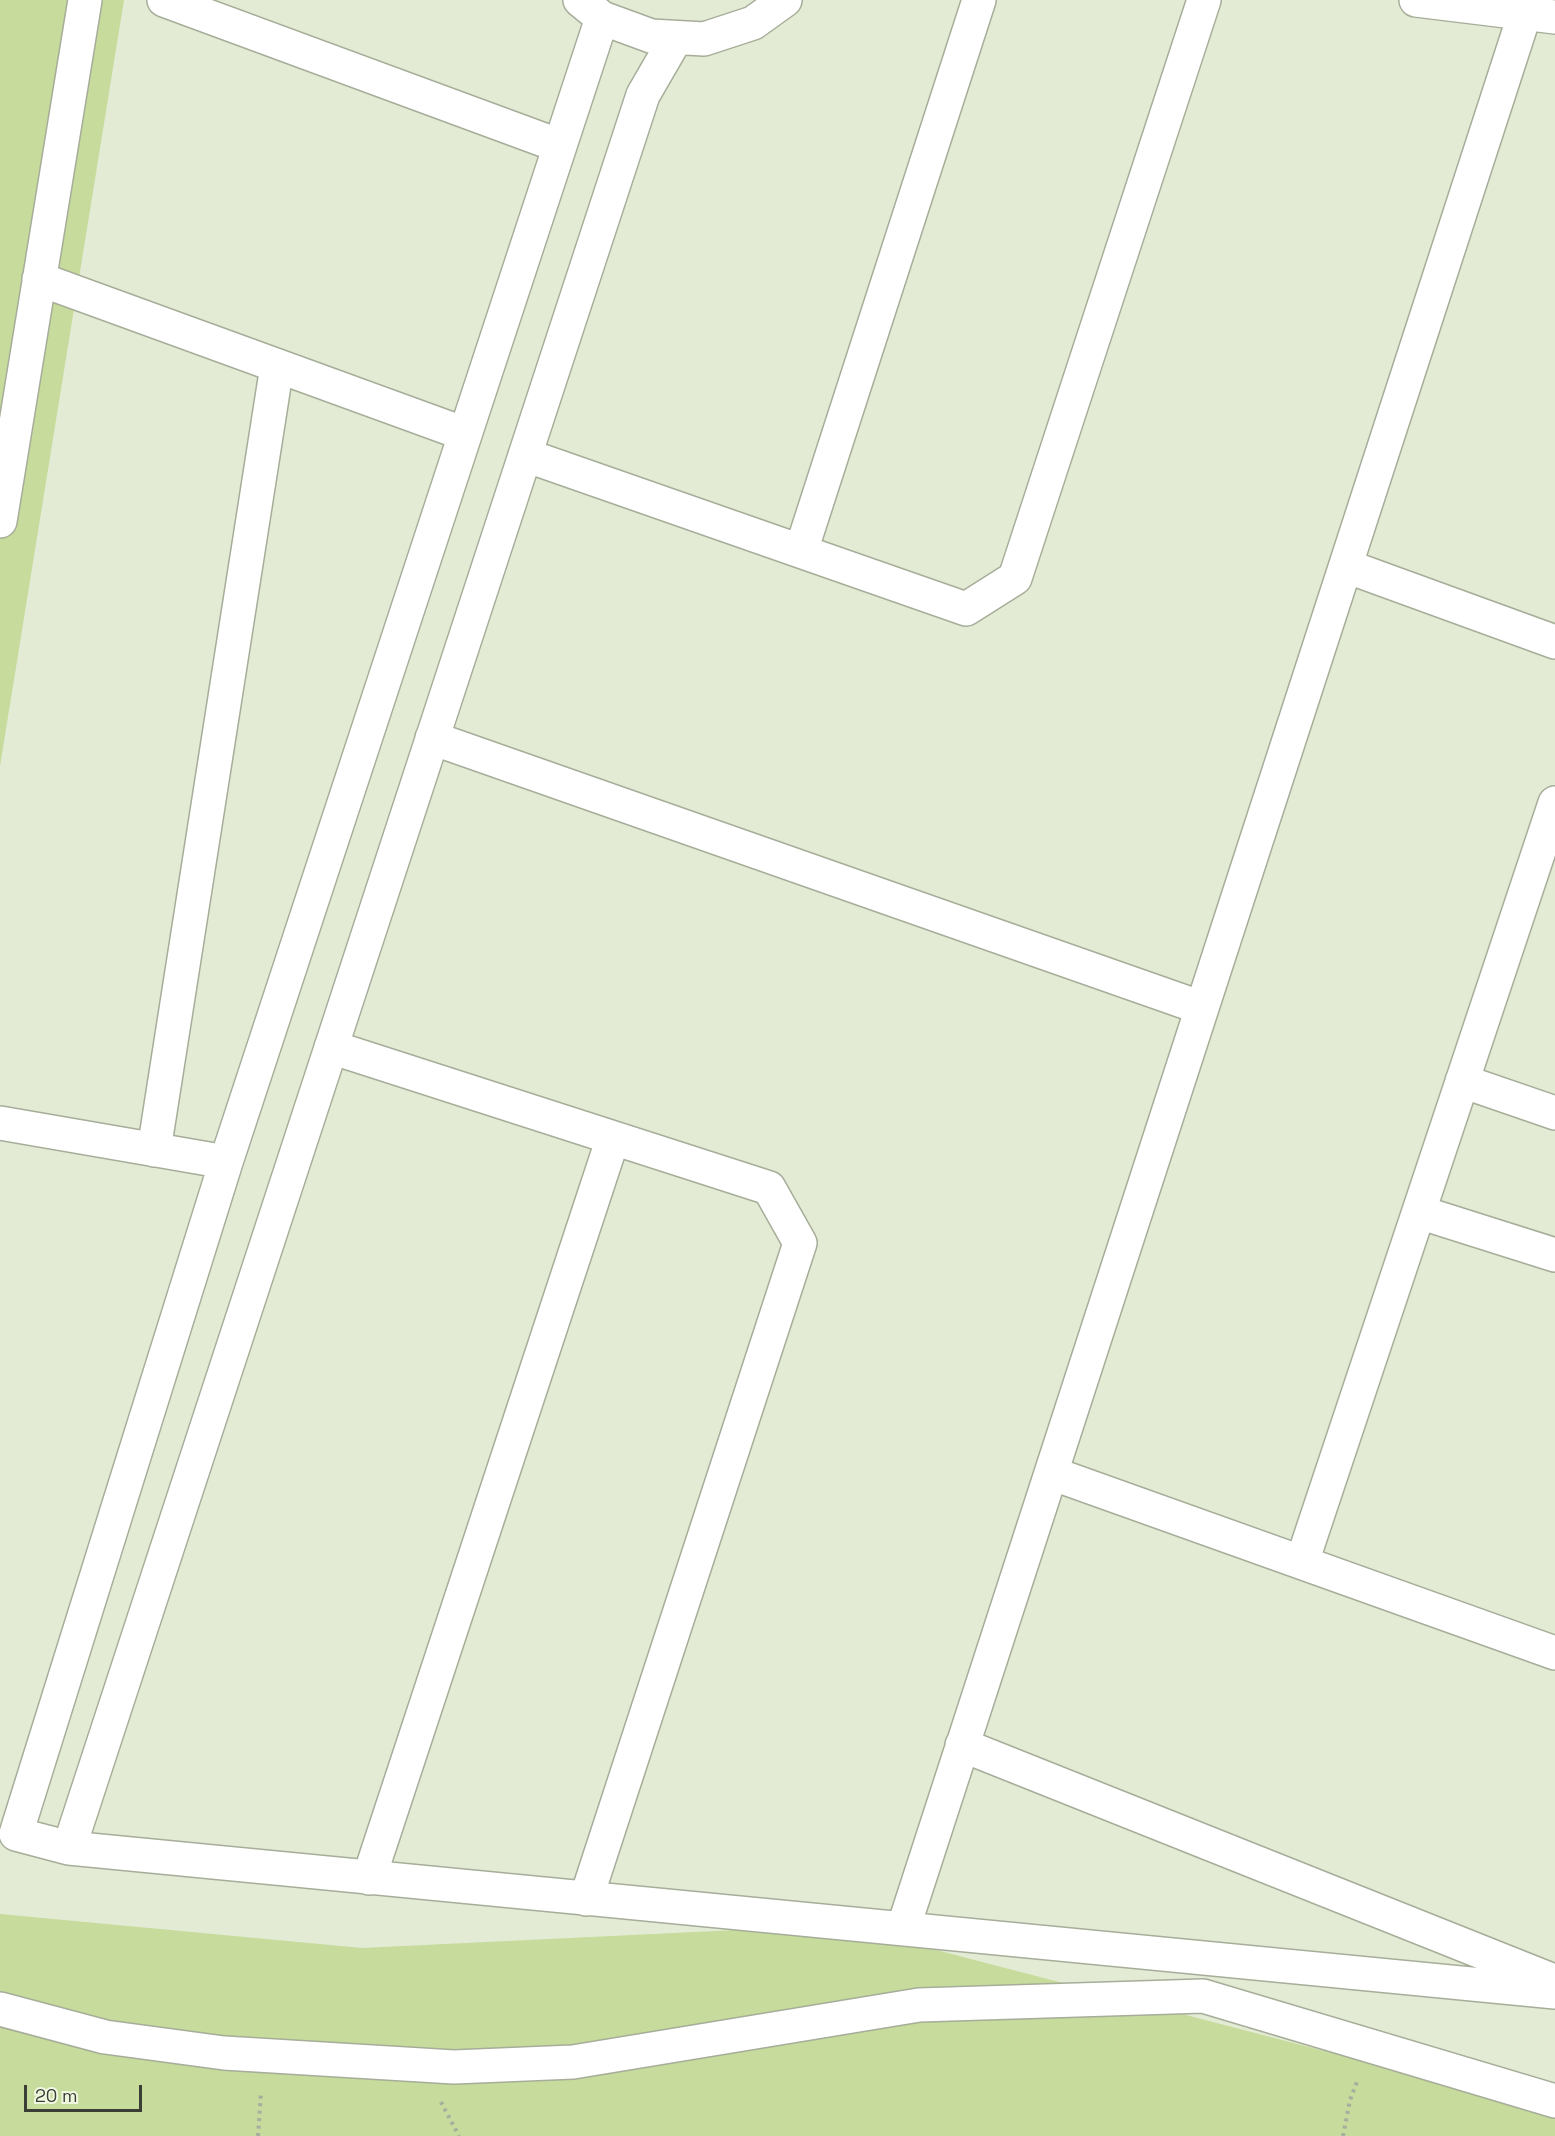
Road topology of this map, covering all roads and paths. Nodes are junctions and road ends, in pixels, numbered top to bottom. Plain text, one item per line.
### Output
1 (85, 0) edge
2 (164, 0) edge
3 (785, 0) edge
4 (979, 0) edge
5 (1204, 0) edge
6 (1416, 0) edge
7 (591, 9) edge
8 (1540, 15) edge
9 (676, 38) junction
10 (560, 146) junction
11 (39, 279) junction
12 (277, 366) junction
13 (465, 434) junction
14 (525, 455) junction
15 (0, 521) edge
16 (801, 551) junction
17 (1346, 566) junction
18 (1555, 642) edge
19 (432, 738) junction
20 (1555, 803) edge
21 (1202, 1008) junction
22 (331, 1047) junction
23 (1462, 1081) junction
24 (1555, 1113) edge
25 (0, 1124) edge
26 (613, 1138) junction
27 (154, 1150) junction
28 (226, 1162) junction
29 (1419, 1212) junction
30 (1555, 1255) edge
31 (1052, 1473) junction
32 (1302, 1562) junction
33 (1555, 1653) edge
34 (962, 1745) junction
35 (69, 1848) junction
36 (369, 1878) junction
37 (586, 1899) junction
38 (903, 1929) junction
39 (1555, 1982) edge
40 (1555, 1992) edge
41 (0, 2009) edge
42 (1371, 2046) junction
43 (263, 2056) junction
44 (1555, 2101) edge
45 (258, 2136) edge
46 (1343, 2136) edge

1 - 11 street
2 - 10 street
3 - 9 street
4 - 16 street
5 - 16 street
6 - 8 street
7 - 9 street
7 - 10 street
8 - 17 street
9 - 14 street
10 - 13 street
11 - 12 street
11 - 15 street
12 - 13 street
12 - 27 street
13 - 28 street
14 - 16 street
14 - 19 street
17 - 18 street
17 - 21 street
19 - 21 street
19 - 22 street
20 - 23 street
21 - 31 street
22 - 26 street
22 - 35 street
23 - 24 street
23 - 29 street
25 - 27 street
26 - 36 street
26 - 37 street
27 - 28 street
28 - 35 street
29 - 30 street
29 - 32 street
31 - 32 street
31 - 34 street
32 - 33 street
34 - 38 street
34 - 39 street
35 - 36 street
36 - 37 street
37 - 38 street
38 - 40 street
41 - 43 street
42 - 43 street
42 - 44 street
42 - 46 path
43 - 45 path

